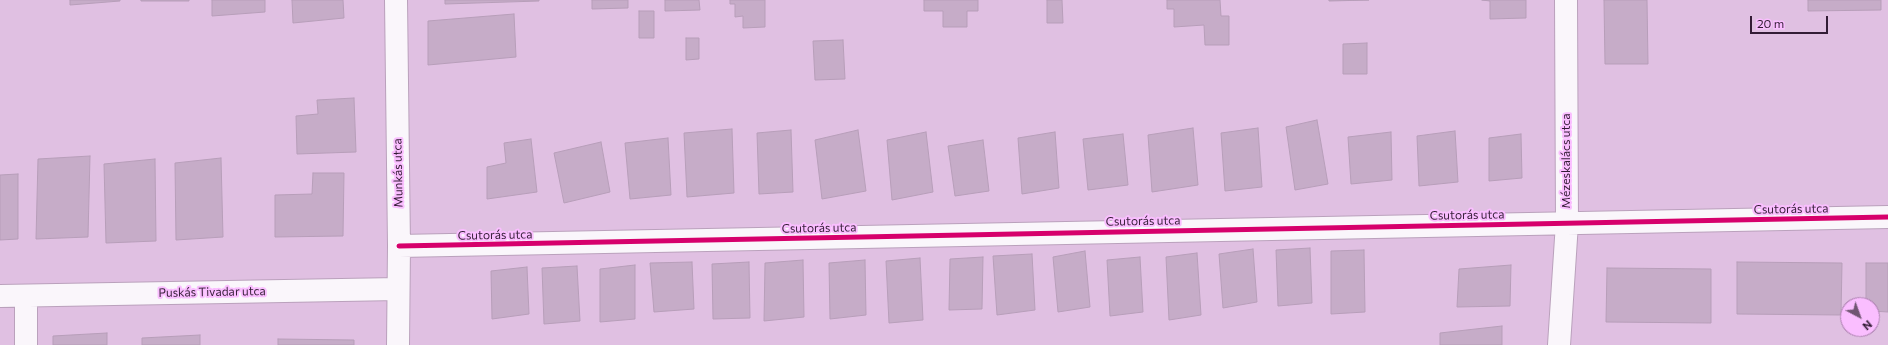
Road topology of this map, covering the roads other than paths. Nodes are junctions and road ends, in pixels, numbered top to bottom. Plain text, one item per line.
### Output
1 (396, 0) edge
2 (1566, 0) edge
3 (1888, 217) edge
4 (1566, 223) junction
5 (399, 246) junction
6 (398, 289) junction
7 (0, 296) edge
8 (26, 296) junction
9 (26, 345) edge
10 (398, 345) edge
11 (1559, 345) edge

1 - 5 street, Munkás utca
2 - 4 street, Mézeskalács utca
3 - 4 street, Csutorás utca
4 - 5 street, Csutorás utca
4 - 11 street, Mézeskalács utca
5 - 6 street, Munkás utca
6 - 8 street, Puskás Tivadar utca
6 - 10 street, Munkás utca
7 - 8 street, Puskás Tivadar utca
8 - 9 street

